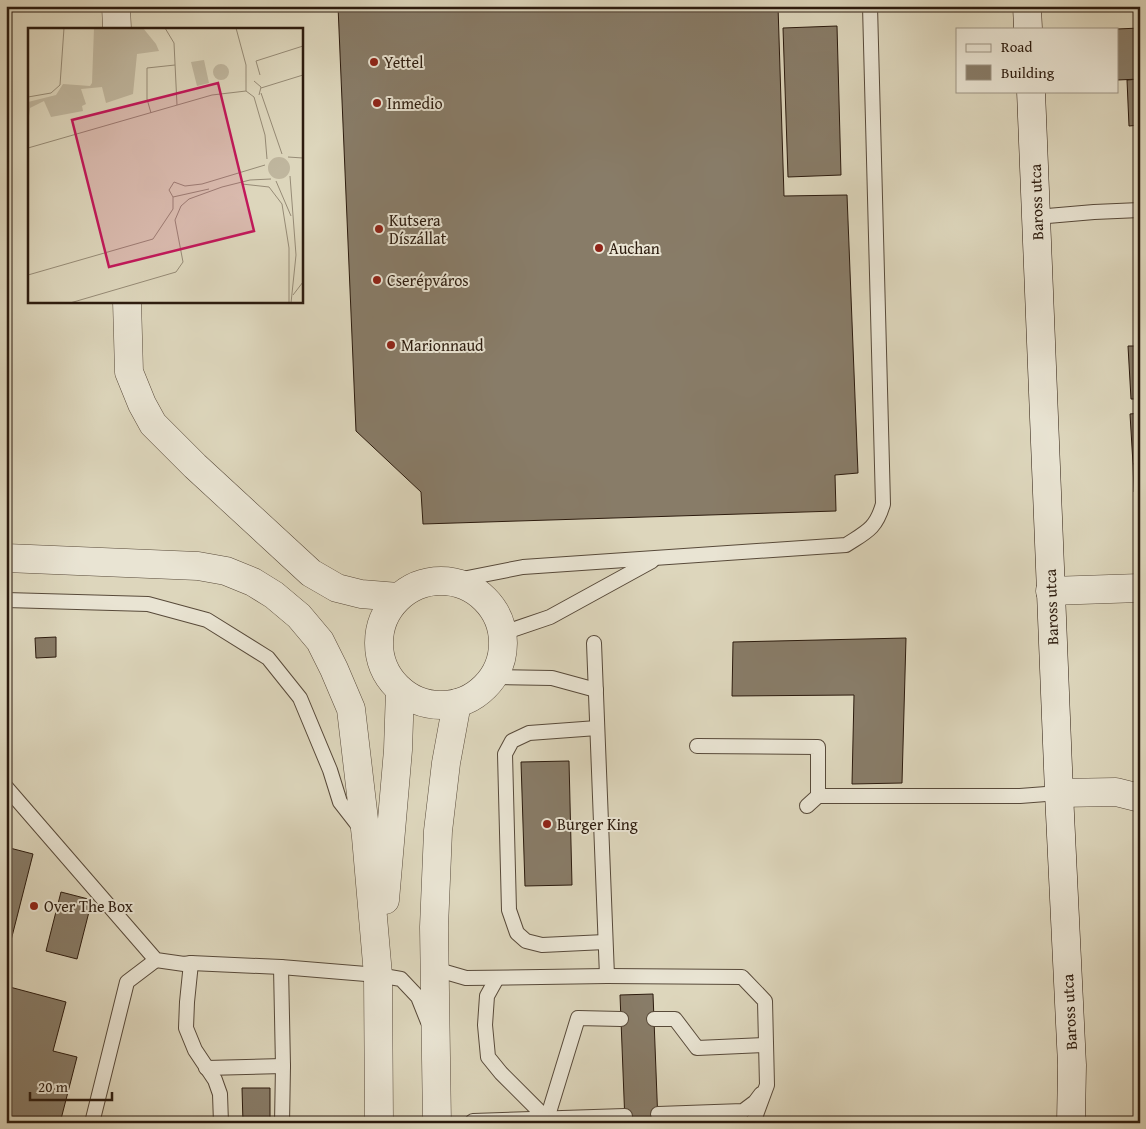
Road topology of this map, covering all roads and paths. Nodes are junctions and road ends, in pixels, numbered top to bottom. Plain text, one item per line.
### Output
1 (116, 6) edge
2 (870, 6) edge
3 (1026, 6) edge
4 (117, 28) edge
5 (1028, 28) edge
6 (1030, 92) edge
7 (1140, 210) edge
8 (1036, 217) junction
9 (127, 302) edge
10 (6, 558) edge
11 (658, 558) junction
12 (452, 581) junction
13 (1140, 588) edge
14 (1050, 591) junction
15 (398, 597) junction
16 (6, 600) edge
17 (503, 633) junction
18 (594, 643) dead end
19 (493, 677) junction
20 (400, 690) junction
21 (596, 690) junction
22 (457, 703) junction
23 (596, 728) junction
24 (698, 746) dead end
25 (6, 787) edge
26 (1059, 793) junction
27 (818, 796) junction
28 (1140, 798) edge
29 (808, 806) dead end
30 (366, 837) junction
31 (605, 942) junction
32 (156, 960) junction
33 (191, 963) junction
34 (281, 967) junction
35 (435, 969) junction
36 (378, 975) junction
37 (607, 976) junction
38 (497, 978) junction
39 (621, 1019) dead end
40 (654, 1019) dead end
41 (437, 1042) junction
42 (766, 1045) junction
43 (283, 1066) junction
44 (206, 1068) junction
45 (767, 1085) junction
46 (379, 1094) junction
47 (658, 1114) dead end
48 (625, 1116) dead end
49 (547, 1119) junction
50 (520, 1121) edge
51 (92, 1123) edge
52 (221, 1123) edge
53 (282, 1123) edge
54 (370, 1123) edge
55 (379, 1123) edge
56 (437, 1123) edge
57 (472, 1123) edge
58 (753, 1123) edge
59 (1071, 1123) edge

1 - 4 street
2 - 11 lane
3 - 5 street
6 - 8 street, Baross utca
7 - 8 lane
8 - 14 street, Baross utca
9 - 15 street
10 - 30 street
11 - 12 lane
11 - 17 lane
12 - 15 street
12 - 17 street
13 - 14 street
14 - 26 street, Baross utca
15 - 20 street
16 - 30 lane
17 - 19 street
18 - 21 lane
19 - 21 lane
19 - 22 street
20 - 22 street
20 - 36 street
21 - 23 lane
22 - 35 street
23 - 31 lane
23 - 31 lane
24 - 27 lane
25 - 32 lane
26 - 27 lane
26 - 28 street
26 - 59 street, Baross utca
27 - 29 lane
30 - 36 street
31 - 37 lane
32 - 33 lane
32 - 51 lane
33 - 34 lane
33 - 44 lane
34 - 36 lane
34 - 43 lane
35 - 38 lane
35 - 41 street
36 - 41 lane
36 - 46 street
37 - 38 lane
37 - 42 lane
38 - 49 lane
39 - 49 lane
40 - 42 lane
41 - 56 street
42 - 45 lane
43 - 44 lane
43 - 53 lane
44 - 52 lane
45 - 47 lane
45 - 58 lane
46 - 54 street
46 - 55 street
48 - 49 lane
49 - 50 lane
50 - 57 lane

